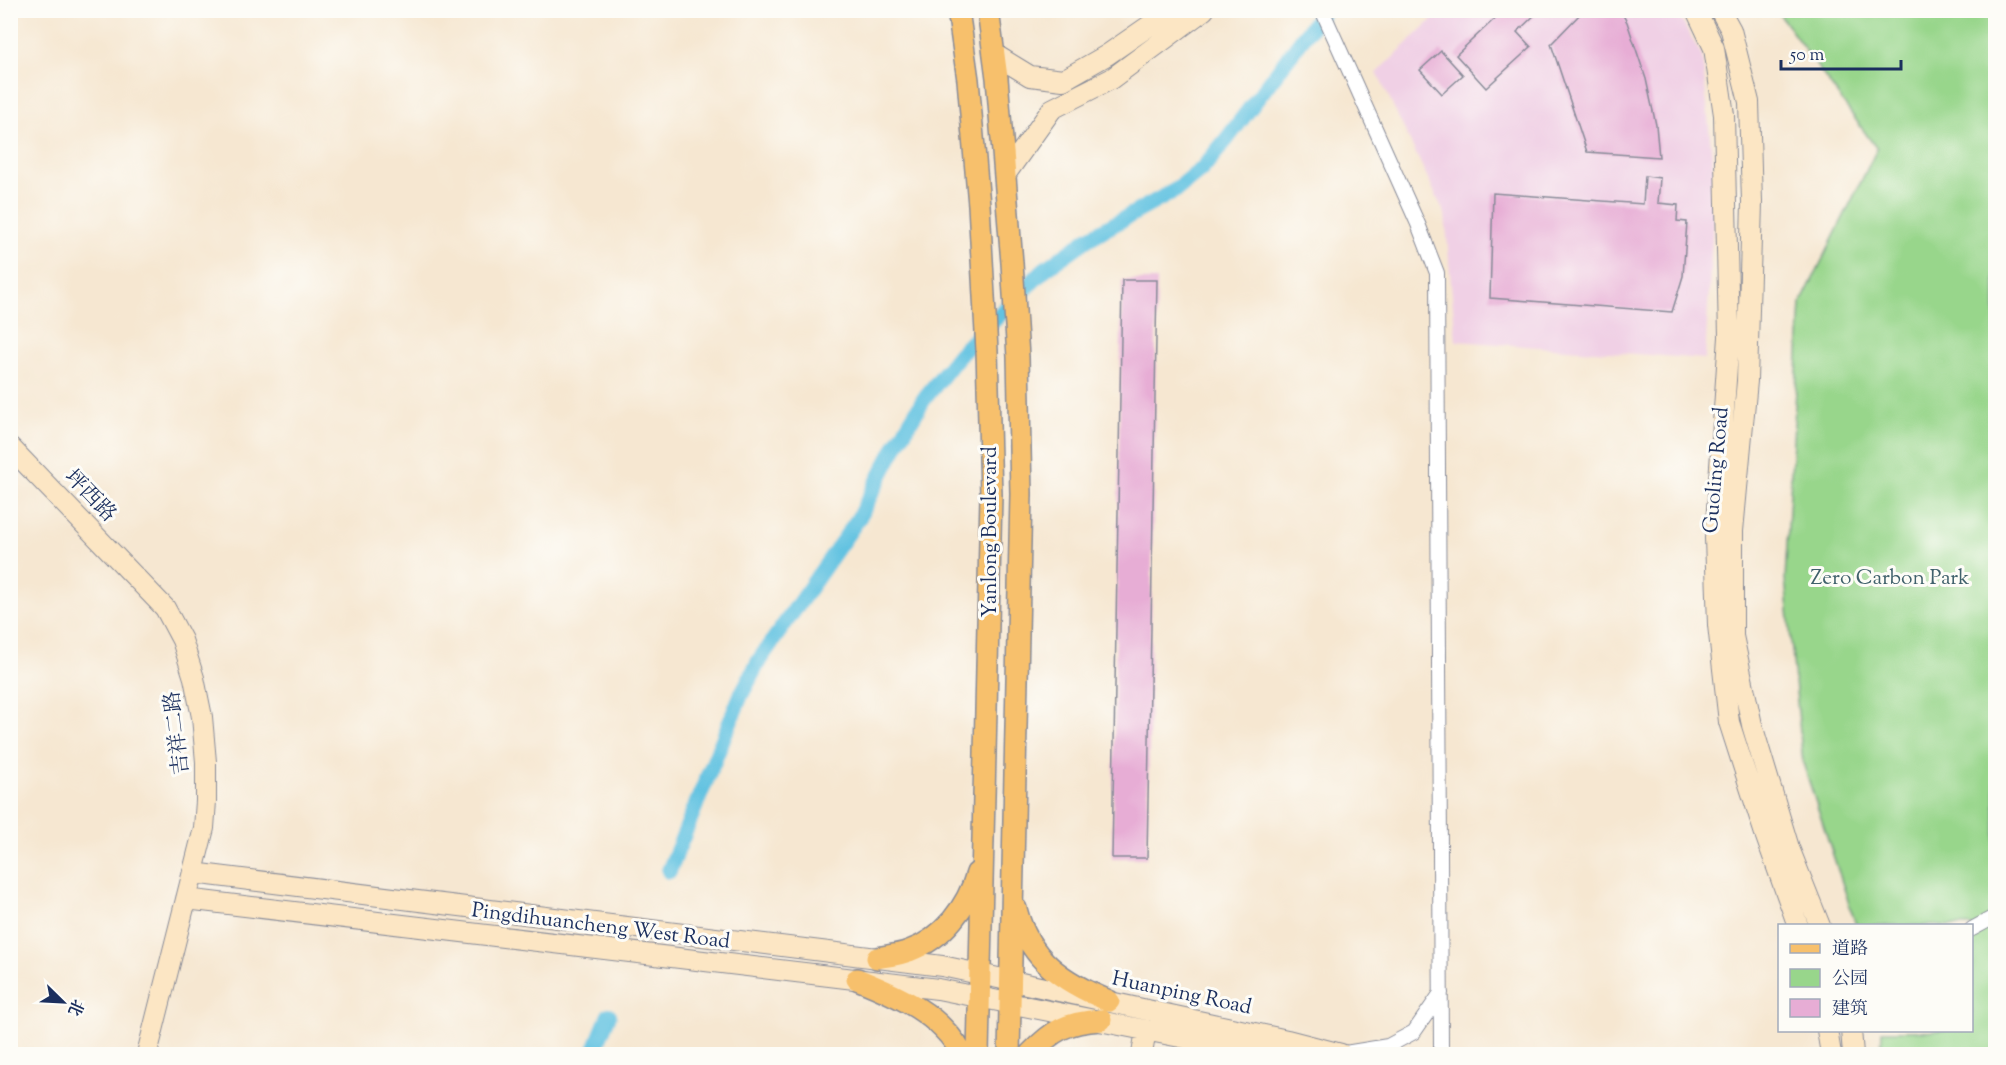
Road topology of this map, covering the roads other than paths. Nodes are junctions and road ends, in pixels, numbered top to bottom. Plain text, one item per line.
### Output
1 (958, 10) edge
2 (988, 10) edge
3 (1172, 10) edge
4 (1204, 10) edge
5 (1322, 10) edge
6 (1696, 10) edge
7 (1719, 10) edge
8 (994, 54) junction
9 (1005, 175) junction
10 (10, 447) edge
11 (137, 576) joint
12 (983, 852) junction
13 (193, 873) junction
14 (1012, 892) junction
15 (186, 899) junction
16 (1995, 916) edge
17 (1797, 924) edge
18 (1819, 924) edge
19 (1973, 928) edge
20 (877, 958) junction
21 (980, 974) junction
22 (857, 980) junction
23 (1011, 980) junction
24 (1441, 993) junction
25 (979, 997) junction
26 (1010, 1003) junction
27 (1105, 1011) junction
28 (1146, 1030) junction
29 (1827, 1032) edge
30 (1851, 1032) edge
31 (147, 1054) edge
32 (962, 1054) edge
33 (978, 1054) edge
34 (1009, 1054) edge
35 (1030, 1054) edge
36 (1142, 1054) edge
37 (1266, 1054) edge
38 (1340, 1054) edge
39 (1443, 1054) edge
40 (1831, 1054) edge
41 (1853, 1054) edge

1 - 12 main road, Yanlong Boulevard
2 - 8 main road, Yanlong Boulevard
3 - 8 main road
4 - 9 main road
5 - 24 street
6 - 17 main road, Guoling Road
7 - 18 main road, Guoling Road
8 - 9 main road, Yanlong Boulevard
9 - 14 main road, Yanlong Boulevard
10 - 11 main road, 坪西路
11 - 13 main road, 吉祥二路
12 - 20 main road
12 - 21 main road, Yanlong Boulevard
13 - 15 main road, 吉祥二路
13 - 20 main road, Pingdihuancheng West Road
14 - 23 main road, Yanlong Boulevard
14 - 27 main road
15 - 22 main road, Pingdihuancheng West Road
15 - 31 main road, 吉祥二路
16 - 19 street
20 - 21 main road, Pingdihuancheng West Road
21 - 23 main road, Pingdihuancheng West Road
21 - 25 main road, Yanlong Boulevard
22 - 25 main road, Pingdihuancheng West Road
22 - 32 main road
23 - 26 main road, Yanlong Boulevard
23 - 27 main road, Huanping Road
24 - 38 street
24 - 39 street
25 - 26 main road, Pingdihuancheng West Road
25 - 33 main road, Yanlong Boulevard
26 - 27 main road, Huanping Road
26 - 34 main road, Yanlong Boulevard
27 - 28 main road, Huanping Road
27 - 35 main road
27 - 38 main road, Huanping Road
28 - 36 main road
28 - 37 main road, Huanping Road
29 - 40 main road
30 - 41 main road

